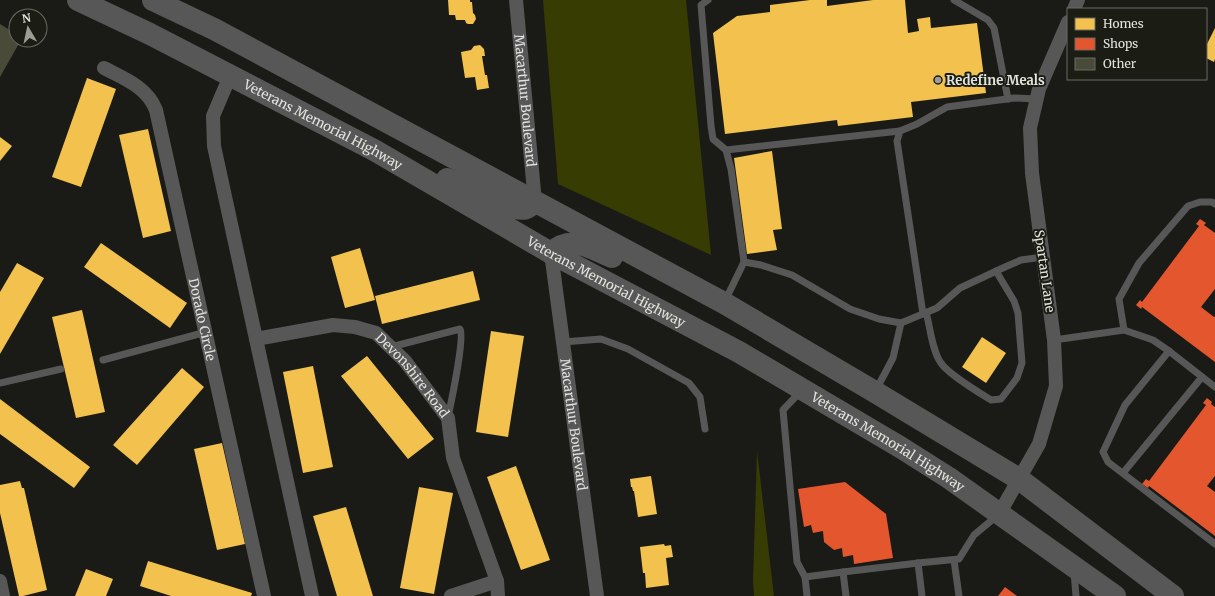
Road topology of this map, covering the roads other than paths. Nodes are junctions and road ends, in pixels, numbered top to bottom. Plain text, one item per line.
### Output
1 (78, 0) edge
2 (153, 0) edge
3 (516, 0) edge
4 (708, 0) edge
5 (954, 0) edge
6 (1067, 24) edge
7 (104, 68) dead end
8 (230, 76) junction
9 (1008, 99) junction
10 (1037, 99) junction
11 (332, 129) junction
12 (900, 131) junction
13 (726, 150) junction
14 (535, 202) junction
15 (1215, 204) edge
16 (551, 253) junction
17 (1043, 257) junction
18 (744, 262) junction
19 (996, 271) junction
20 (724, 303) junction
21 (925, 313) junction
22 (901, 323) junction
23 (1124, 330) junction
24 (206, 332) junction
25 (256, 339) junction
26 (1054, 340) junction
27 (563, 342) junction
28 (391, 347) junction
29 (1169, 351) junction
30 (104, 360) dead end
31 (61, 369) dead end
32 (1202, 377) junction
33 (0, 383) edge
34 (1215, 387) edge
35 (803, 390) junction
36 (875, 392) junction
37 (448, 418) junction
38 (705, 429) dead end
39 (1123, 473) junction
40 (1019, 479) junction
41 (999, 514) junction
42 (1215, 544) edge
43 (954, 560) junction
44 (918, 563) junction
45 (1074, 566) junction
46 (843, 572) junction
47 (805, 577) junction
48 (497, 580) junction
49 (0, 581) edge
50 (3, 596) edge
51 (264, 596) edge
52 (312, 596) edge
53 (451, 596) edge
54 (498, 596) edge
55 (597, 596) edge
56 (807, 596) edge
57 (846, 596) edge
58 (922, 596) edge
59 (959, 596) edge
60 (1076, 596) edge
61 (1115, 596) edge
62 (1173, 596) edge

1 - 8 highway, Veterans Memorial Highway
2 - 14 highway
3 - 14 street, Macarthur Boulevard
4 - 13 lane
5 - 9 lane
6 - 10 street, Spartan Lane
7 - 24 street, Dorado Circle
8 - 11 highway, Veterans Memorial Highway
8 - 25 street
9 - 10 lane
9 - 12 lane
10 - 17 street, Spartan Lane
11 - 14 highway
11 - 16 highway, Veterans Memorial Highway
12 - 13 lane
12 - 21 lane
13 - 18 lane
14 - 20 highway
15 - 23 lane
16 - 20 highway
16 - 27 street, Macarthur Boulevard
16 - 35 highway, Veterans Memorial Highway
17 - 19 lane
17 - 26 street, Spartan Lane
18 - 20 lane
18 - 22 lane
19 - 21 lane
19 - 21 lane
20 - 36 highway
21 - 22 lane
22 - 36 lane
23 - 26 lane
23 - 29 lane
24 - 30 lane
24 - 51 street, Dorado Circle
25 - 28 street, Devonshire Road
25 - 52 street
26 - 40 street, Spartan Lane
27 - 38 lane
27 - 55 street, Macarthur Boulevard
28 - 37 street, Devonshire Road
28 - 37 lane
29 - 32 lane
29 - 39 lane
31 - 33 lane
32 - 34 lane
32 - 39 lane
35 - 41 highway, Veterans Memorial Highway
35 - 47 lane
36 - 40 highway
37 - 48 street, Devonshire Road
39 - 42 lane
40 - 41 street, Spartan Lane
40 - 62 highway
41 - 43 lane
41 - 45 highway, Veterans Memorial Highway
43 - 44 lane
43 - 59 lane
44 - 46 lane
44 - 58 lane
45 - 60 lane
45 - 61 highway, Veterans Memorial Highway
46 - 47 lane
46 - 57 lane
47 - 56 lane
48 - 53 street
48 - 54 street, Devonshire Road
49 - 50 street

